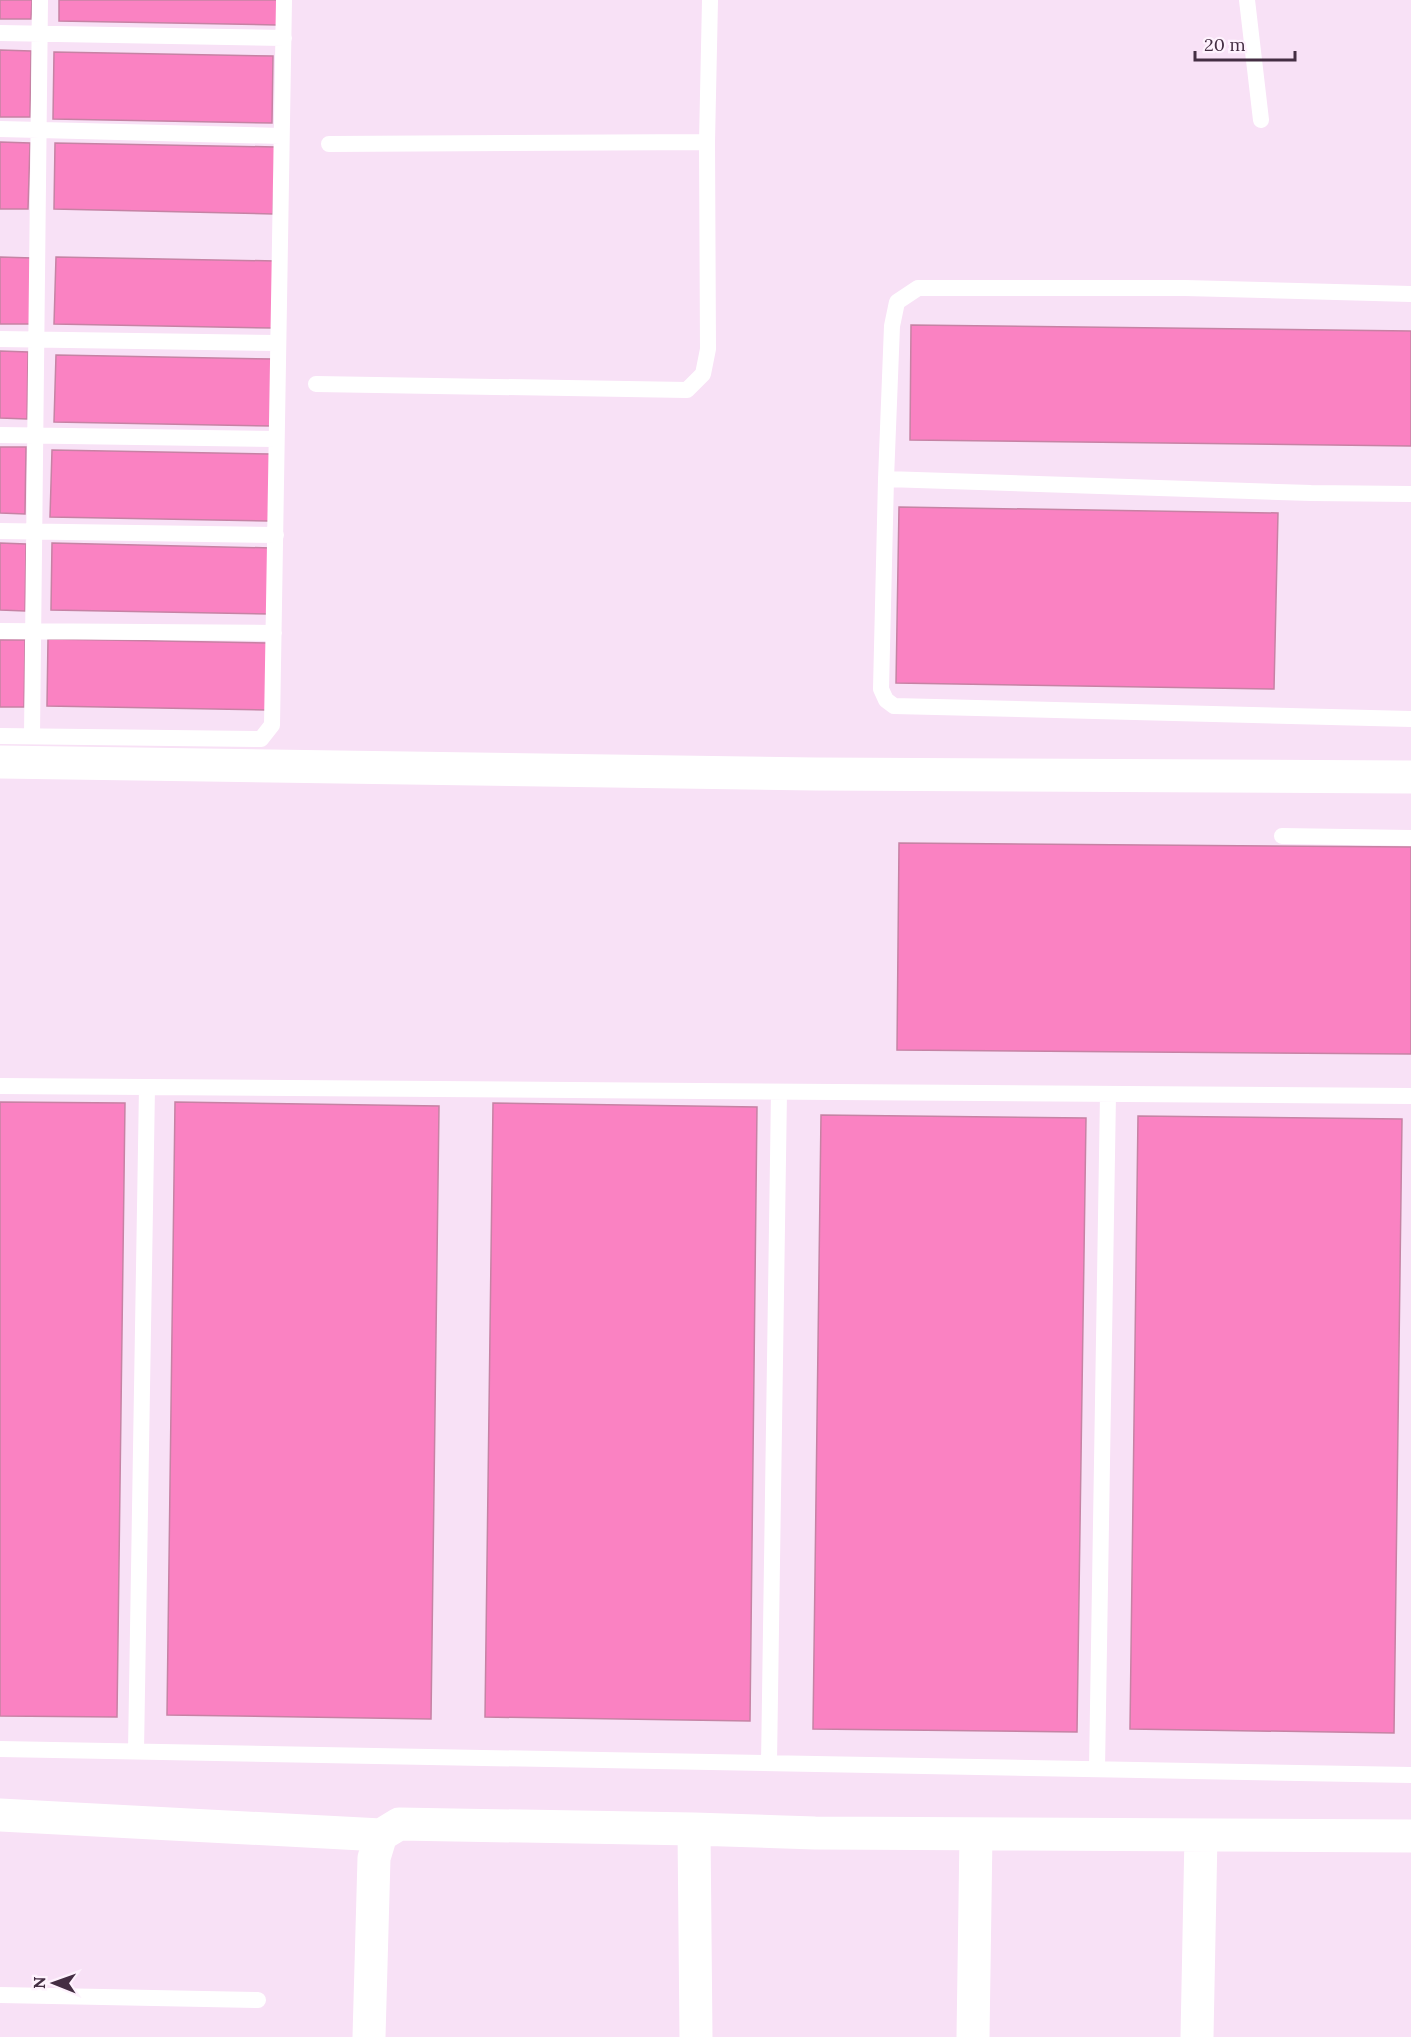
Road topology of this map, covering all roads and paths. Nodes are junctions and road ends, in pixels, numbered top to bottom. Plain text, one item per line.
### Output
1 (39, 0) edge
2 (284, 0) edge
3 (710, 0) edge
4 (1247, 0) edge
5 (0, 33) edge
6 (39, 34) junction
7 (284, 38) junction
8 (1262, 120) dead end
9 (0, 129) edge
10 (38, 130) junction
11 (281, 136) junction
12 (707, 142) junction
13 (329, 144) dead end
14 (1411, 294) edge
15 (0, 339) edge
16 (36, 339) junction
17 (278, 343) junction
18 (316, 384) dead end
19 (0, 435) edge
20 (35, 436) junction
21 (276, 440) junction
22 (886, 479) junction
23 (1411, 494) edge
24 (0, 531) edge
25 (34, 531) junction
26 (276, 535) junction
27 (0, 631) edge
28 (33, 631) junction
29 (274, 633) junction
30 (1411, 719) edge
31 (0, 736) edge
32 (32, 736) junction
33 (0, 762) edge
34 (1411, 777) edge
35 (1282, 836) dead end
36 (1411, 838) edge
37 (0, 1086) edge
38 (147, 1087) junction
39 (779, 1092) junction
40 (1108, 1094) junction
41 (1411, 1096) edge
42 (0, 1749) edge
43 (136, 1751) junction
44 (769, 1763) junction
45 (1097, 1769) junction
46 (1411, 1775) edge
47 (0, 1815) edge
48 (694, 1829) junction
49 (976, 1834) junction
50 (381, 1835) junction
51 (1201, 1835) junction
52 (1411, 1836) edge
53 (0, 1995) edge
54 (258, 2000) dead end
55 (369, 2037) edge
56 (696, 2037) edge
57 (974, 2037) edge
58 (1197, 2037) edge

1 - 6 lane
2 - 7 lane
3 - 12 lane
4 - 8 lane
5 - 6 lane
6 - 7 lane
6 - 10 lane
7 - 11 lane
9 - 10 lane
10 - 11 lane
10 - 16 lane
11 - 17 lane
12 - 13 lane
12 - 18 lane
14 - 22 lane
15 - 16 lane
16 - 17 lane
16 - 20 lane
17 - 21 lane
19 - 20 lane
20 - 21 lane
20 - 25 lane
21 - 26 lane
22 - 23 lane
22 - 30 lane
24 - 25 lane
25 - 26 lane
25 - 28 lane
26 - 29 lane
27 - 28 lane
28 - 29 lane
28 - 32 lane
29 - 32 lane
31 - 32 lane
33 - 34 street
35 - 36 lane
37 - 38 lane
38 - 39 lane
38 - 43 lane
39 - 40 lane
39 - 44 lane
40 - 41 lane
40 - 45 lane
42 - 43 lane
43 - 44 lane
44 - 45 lane
45 - 46 lane
47 - 50 street
48 - 49 street
48 - 50 street
48 - 56 street
49 - 51 street
49 - 57 street
50 - 55 street
51 - 52 street
51 - 58 street
53 - 54 lane

